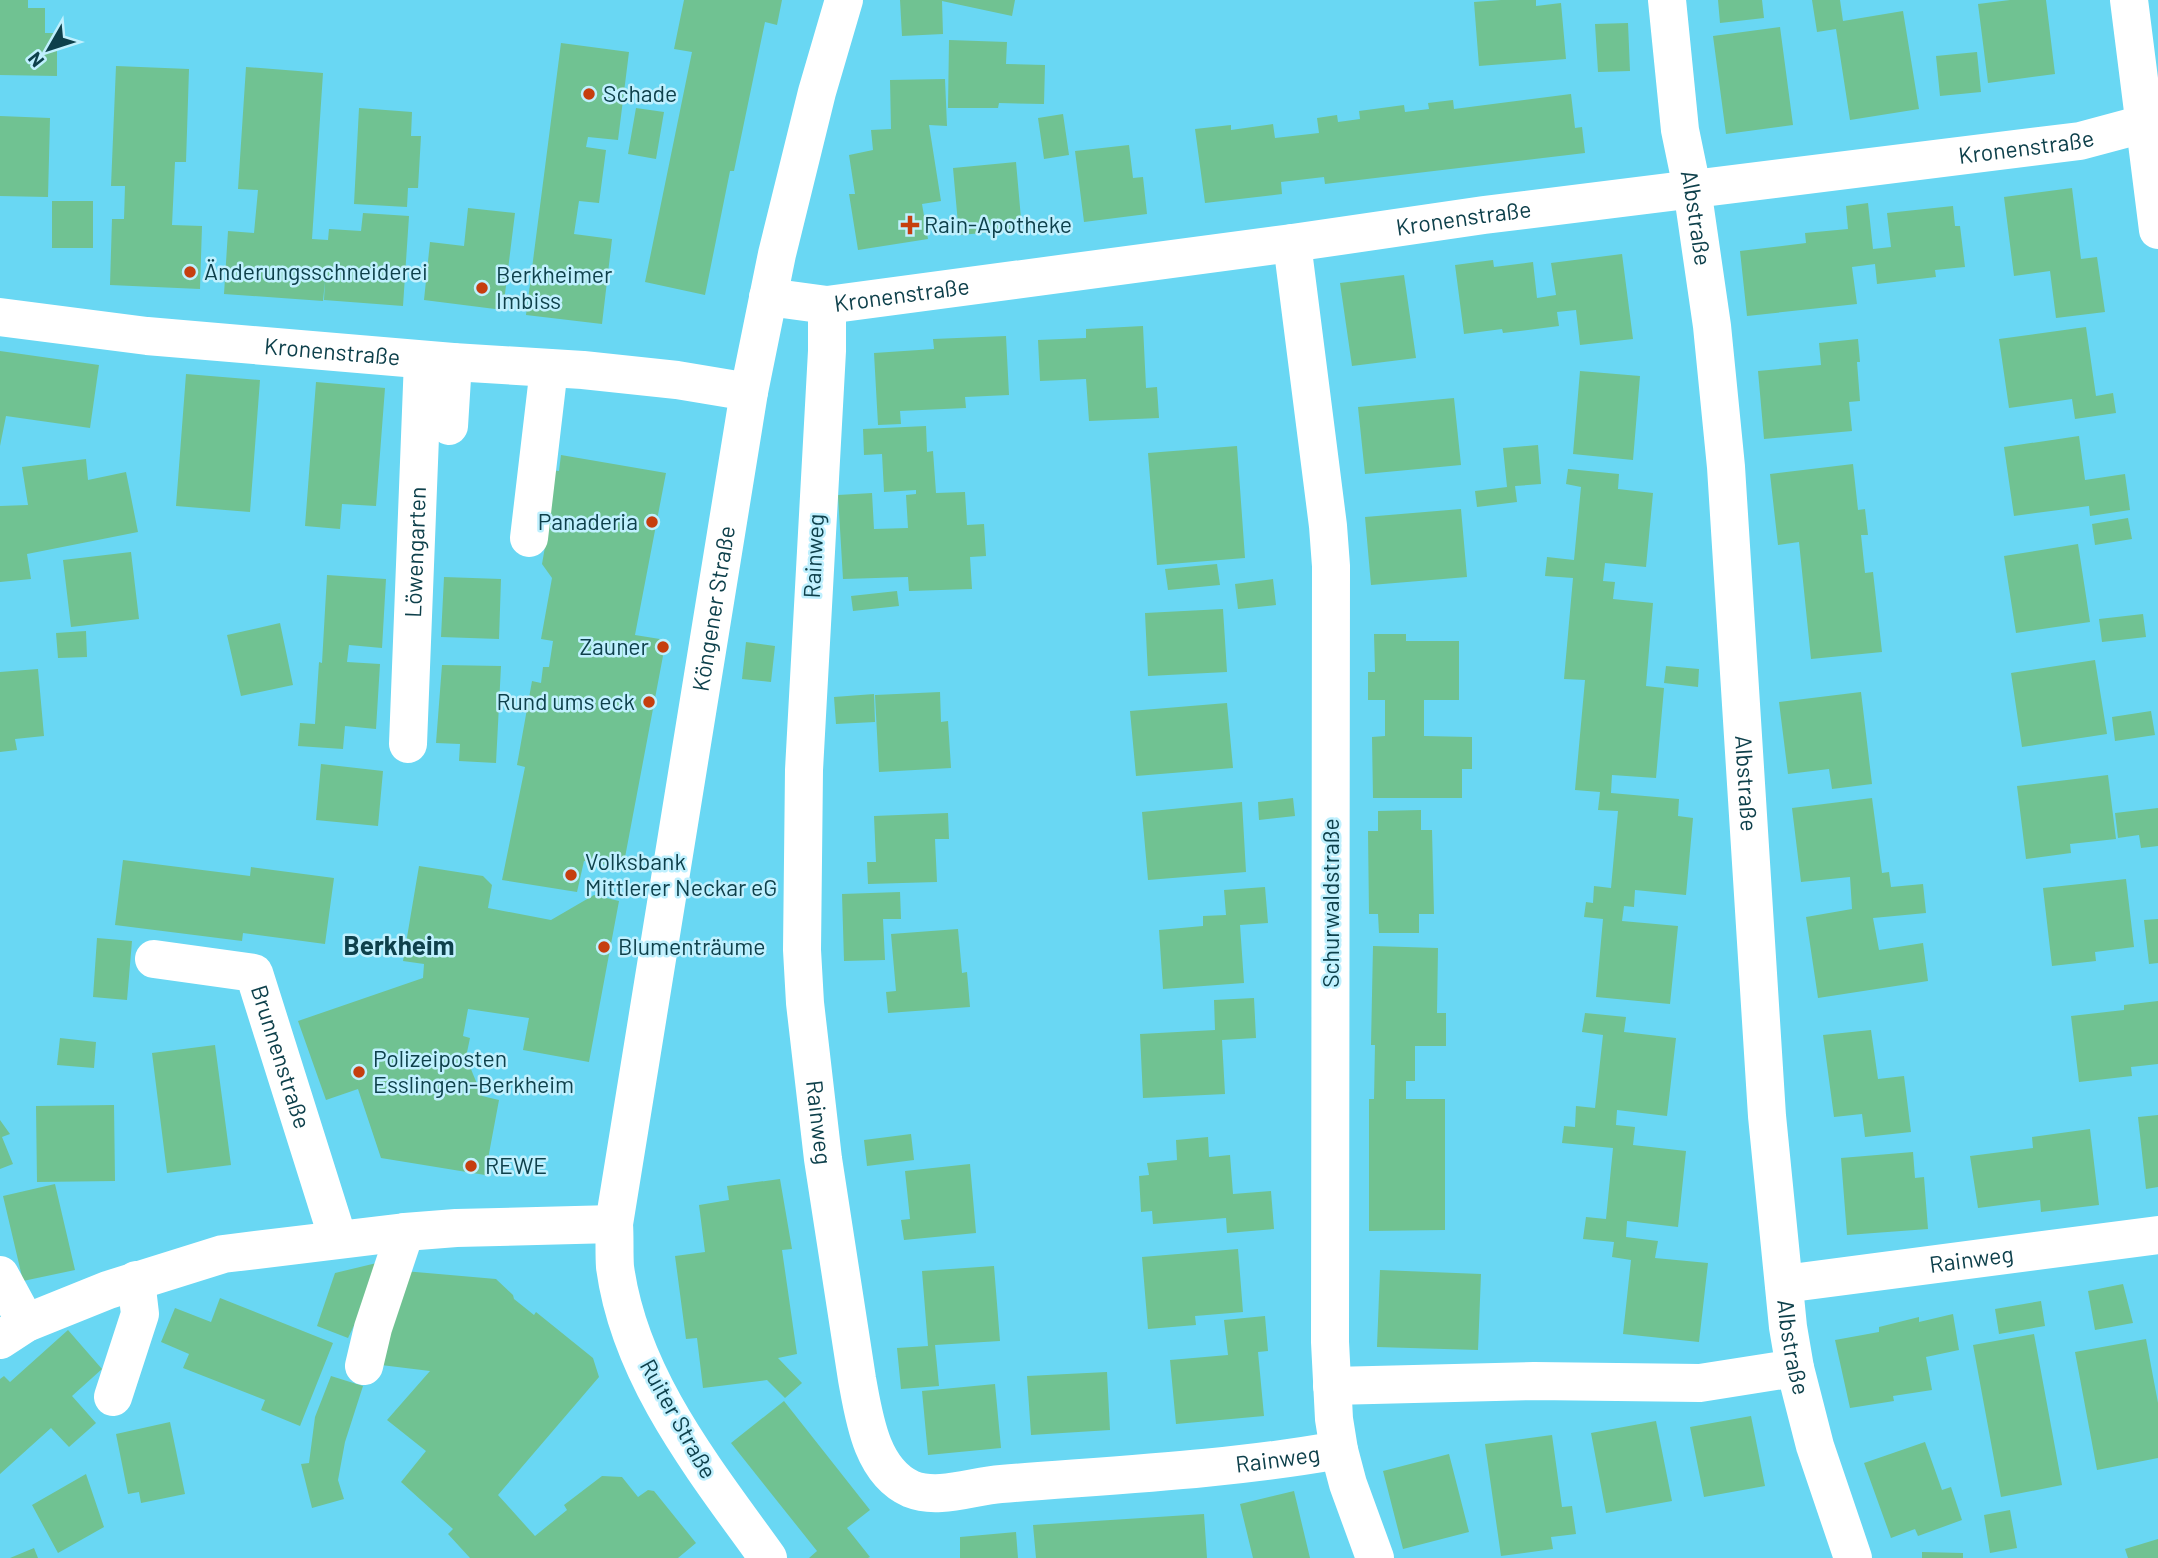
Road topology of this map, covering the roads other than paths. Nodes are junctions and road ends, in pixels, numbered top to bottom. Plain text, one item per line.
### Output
1 (844, 0) edge
2 (1667, 0) edge
3 (2129, 0) edge
4 (2151, 121) edge
5 (1692, 188) junction
6 (2158, 230) edge
7 (1292, 243) junction
8 (768, 297) junction
9 (827, 305) junction
10 (0, 317) edge
11 (438, 361) junction
12 (549, 368) junction
13 (749, 392) junction
14 (449, 426) dead end
15 (529, 538) dead end
16 (408, 744) dead end
17 (154, 959) dead end
18 (614, 1224) junction
19 (405, 1232) junction
20 (2158, 1235) edge
21 (338, 1239) junction
22 (0, 1275) edge
23 (136, 1280) junction
24 (1784, 1284) junction
25 (13, 1331) edge
26 (364, 1366) dead end
27 (1795, 1368) junction
28 (1332, 1386) junction
29 (113, 1397) dead end
30 (1339, 1450) junction
31 (768, 1558) edge
32 (1376, 1558) edge
33 (1853, 1558) edge

1 - 8 street, Köngener Straße
2 - 5 street, Albstraße
3 - 4 street
4 - 5 street, Kronenstraße
4 - 6 street
5 - 7 street, Kronenstraße
5 - 24 street, Albstraße
7 - 9 street, Kronenstraße
7 - 28 street, Schurwaldstraße
8 - 9 street, Kronenstraße
8 - 13 street, Köngener Straße
9 - 30 street, Rainweg
10 - 11 street, Kronenstraße
11 - 12 street, Kronenstraße
11 - 14 street
11 - 16 street, Löwengarten
12 - 13 street, Kronenstraße
12 - 15 street
13 - 18 street, Köngener Straße
17 - 21 street, Brunnenstraße
18 - 19 street
18 - 31 street, Ruiter Straße
19 - 21 street
19 - 26 street
20 - 24 street, Rainweg
21 - 23 street
22 - 25 street
23 - 25 street
23 - 29 street
24 - 27 street, Albstraße
27 - 28 street
27 - 33 street, Albstraße
28 - 30 street, Schurwaldstraße
30 - 32 street, Schurwaldstraße

